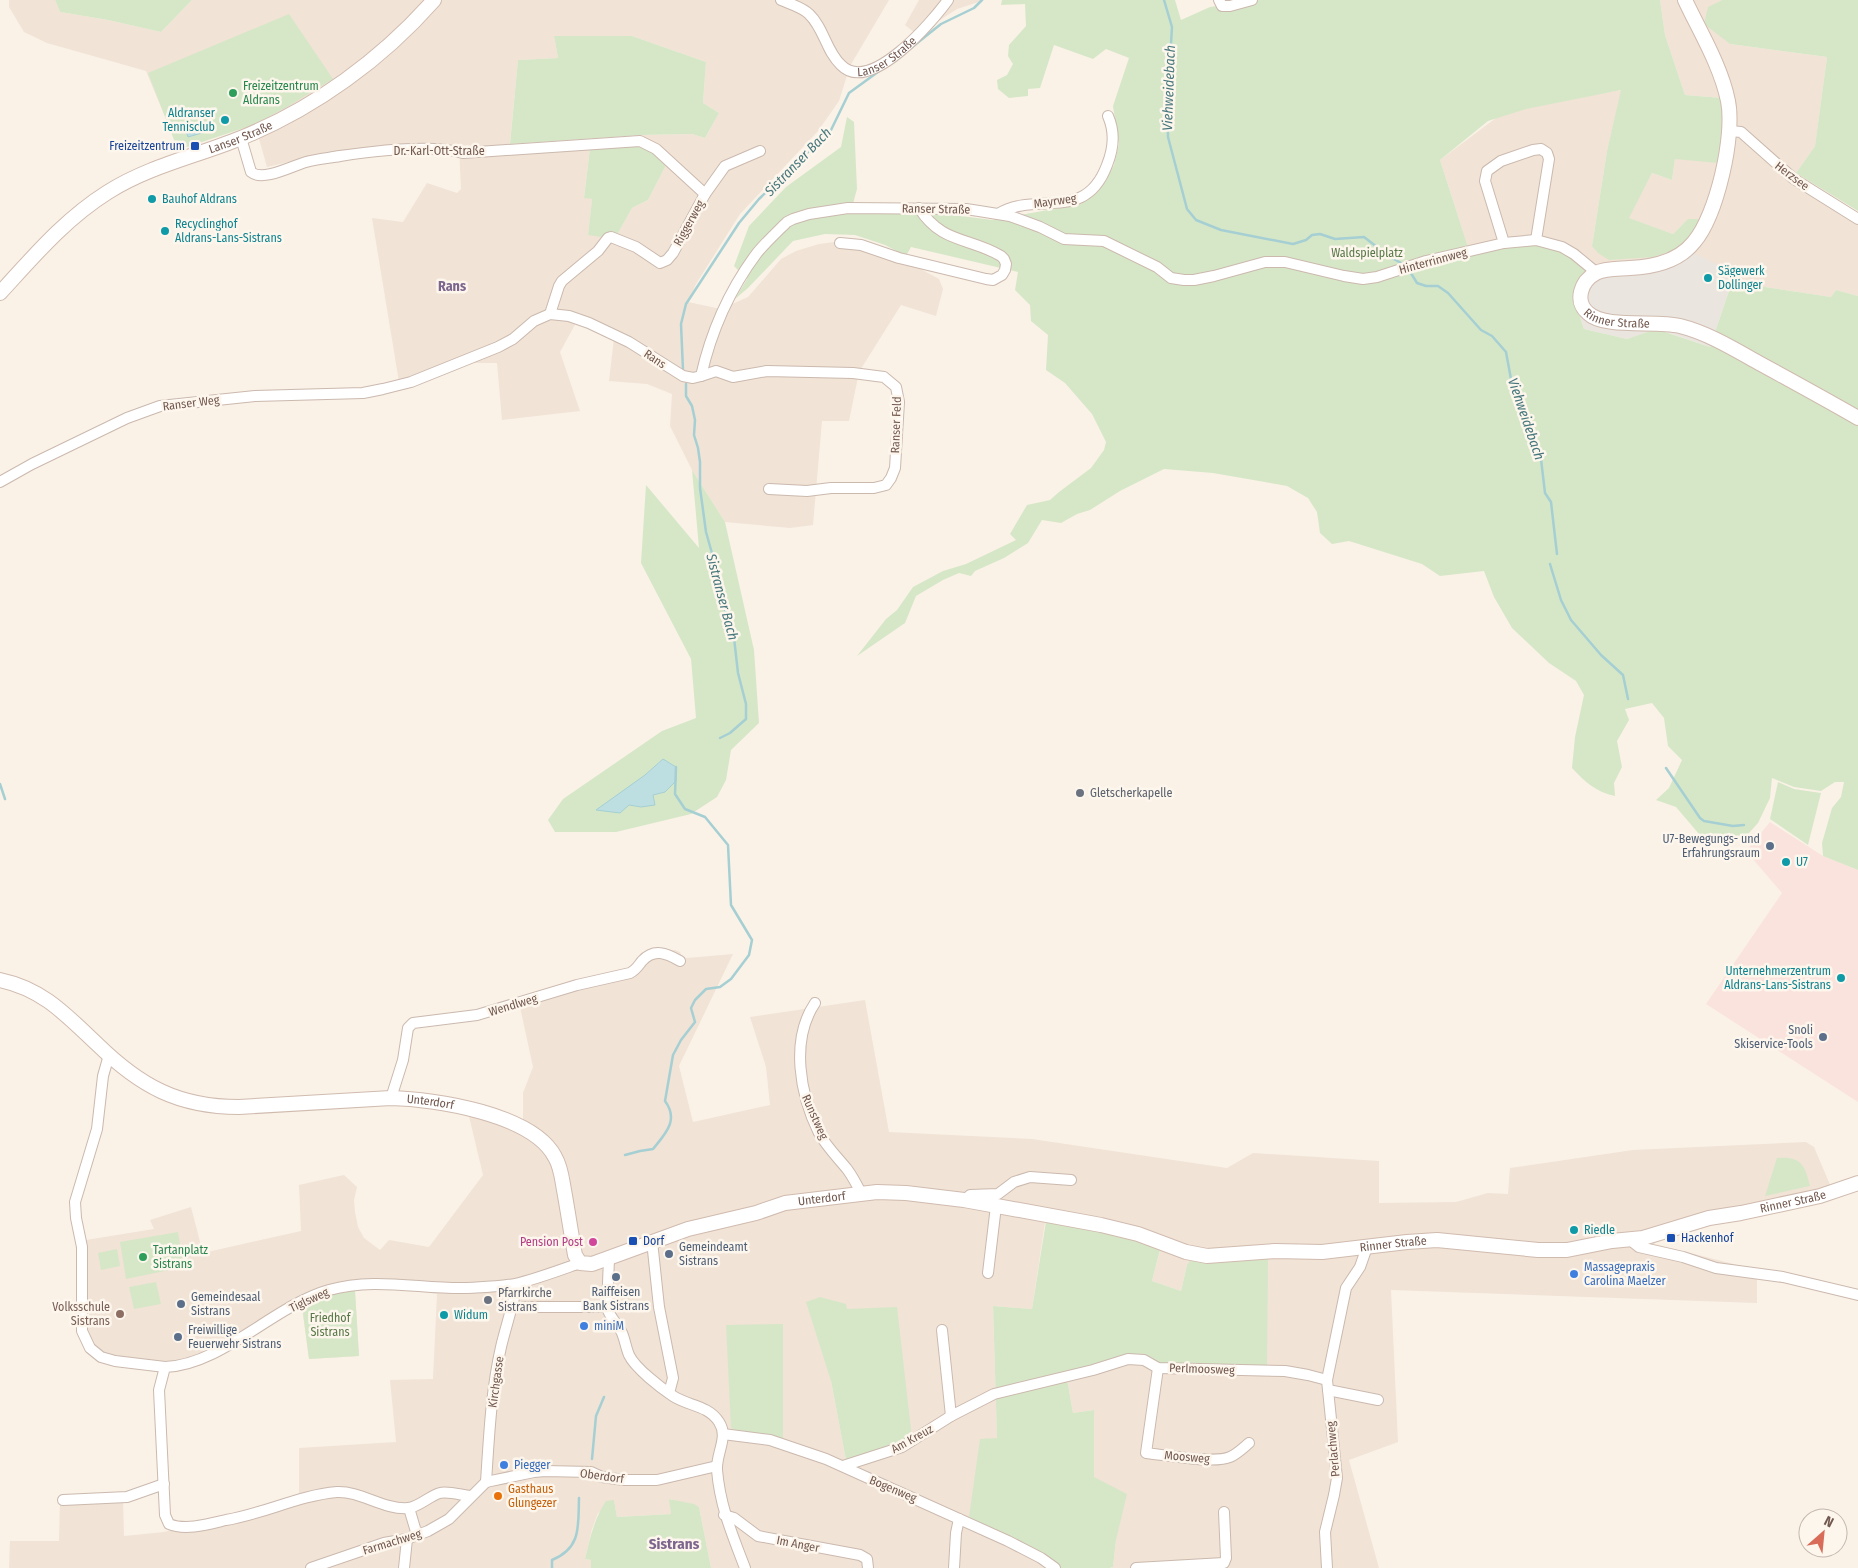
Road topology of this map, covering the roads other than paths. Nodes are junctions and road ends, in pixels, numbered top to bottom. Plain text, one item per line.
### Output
1 (434, 0) edge
2 (782, 0) edge
3 (948, 0) edge
4 (1218, 0) edge
5 (1252, 0) edge
6 (1685, 0) edge
7 (1108, 116) dead end
8 (1730, 131) junction
9 (241, 138) junction
10 (760, 151) dead end
11 (705, 194) junction
12 (919, 208) junction
13 (998, 214) junction
14 (1858, 219) edge
15 (1536, 240) junction
16 (840, 243) dead end
17 (1504, 243) junction
18 (1596, 272) junction
19 (1364, 279) joint
20 (0, 293) edge
21 (550, 314) junction
22 (701, 376) junction
23 (1858, 418) edge
24 (0, 482) edge
25 (769, 489) dead end
26 (680, 961) dead end
27 (0, 980) edge
28 (815, 1003) dead end
29 (109, 1056) junction
30 (390, 1098) junction
31 (1071, 1180) dead end
32 (1858, 1183) edge
33 (861, 1193) junction
34 (964, 1200) junction
35 (996, 1206) junction
36 (1629, 1240) junction
37 (652, 1241) junction
38 (1367, 1247) junction
39 (610, 1259) junction
40 (580, 1263) junction
41 (988, 1273) dead end
42 (517, 1284) junction
43 (1858, 1295) edge
44 (513, 1307) junction
45 (607, 1307) junction
46 (942, 1330) dead end
47 (165, 1367) junction
48 (1158, 1368) junction
49 (1327, 1385) junction
50 (669, 1393) junction
51 (994, 1394) joint
52 (1378, 1400) dead end
53 (951, 1416) junction
54 (723, 1434) junction
55 (1249, 1443) dead end
56 (717, 1466) junction
57 (843, 1466) junction
58 (486, 1482) junction
59 (164, 1484) junction
60 (470, 1496) junction
61 (63, 1500) dead end
62 (409, 1508) junction
63 (1224, 1512) dead end
64 (724, 1515) junction
65 (959, 1518) junction
66 (412, 1537) junction
67 (1224, 1563) junction
68 (311, 1568) edge
69 (404, 1568) edge
70 (745, 1568) edge
71 (868, 1568) edge
72 (954, 1568) edge
73 (1055, 1568) edge
74 (1136, 1568) edge
75 (1234, 1568) edge
76 (1326, 1568) edge

1 - 9 main road, Lanser Straße
2 - 3 street, Lanser Straße
4 - 5 street
6 - 8 main road
7 - 13 street, Mayrweg
8 - 14 street, Herzsee
8 - 18 main road
9 - 11 street, Dr.-Karl-Ott-Straße
9 - 20 main road, Lanser Straße
10 - 11 street, Riggerweg
11 - 21 street, Riggerweg
12 - 13 street, Ranser Straße
12 - 16 street
12 - 22 street, Ranser Straße
13 - 19 street, Ranser Straße
15 - 17 street, Hinterrinnweg
15 - 17 street
15 - 18 street, Hinterrinnweg
17 - 19 street, Hinterrinnweg
18 - 23 main road, Rinner Straße
21 - 22 street, Rans
21 - 24 street, Ranser Weg
22 - 25 street, Ranser Feld
26 - 30 street, Wendlweg
27 - 29 main road, Unterdorf
28 - 33 street, Runstweg
29 - 30 main road, Unterdorf
29 - 47 street, Tiglsweg
30 - 40 main road, Unterdorf
31 - 34 street
32 - 36 main road, Rinner Straße
33 - 34 main road, Unterdorf
33 - 37 main road, Unterdorf
34 - 35 main road, Unterdorf
35 - 38 main road, Rinner Straße
35 - 41 street
36 - 38 main road, Rinner Straße
36 - 43 street
37 - 39 main road, Unterdorf
37 - 50 street
38 - 49 street, Perlachweg
39 - 40 main road, Unterdorf
39 - 45 street
40 - 42 street, Tiglsweg
42 - 44 street, Kirchgasse
42 - 47 street, Tiglsweg
44 - 45 street
44 - 58 street, Kirchgasse
45 - 50 street
46 - 53 street
47 - 59 street
48 - 49 street, Perlmoosweg
48 - 51 street, Perlmoosweg
48 - 55 street, Moosweg
49 - 52 street
49 - 76 street, Perlachweg
50 - 54 street
51 - 53 street, Am Kreuz
53 - 57 street, Am Kreuz
54 - 56 street
54 - 57 street, Bogenweg
56 - 58 street, Oberdorf
56 - 64 street
57 - 65 street, Bogenweg
58 - 60 street, Farmachweg
59 - 61 street
59 - 62 street
60 - 62 street
60 - 66 street, Farmachweg
62 - 66 street
63 - 67 street
64 - 70 street
64 - 71 street, Im Anger
65 - 72 street
65 - 73 street, Bogenweg
66 - 68 street, Farmachweg
66 - 69 street
67 - 74 street
67 - 75 street

